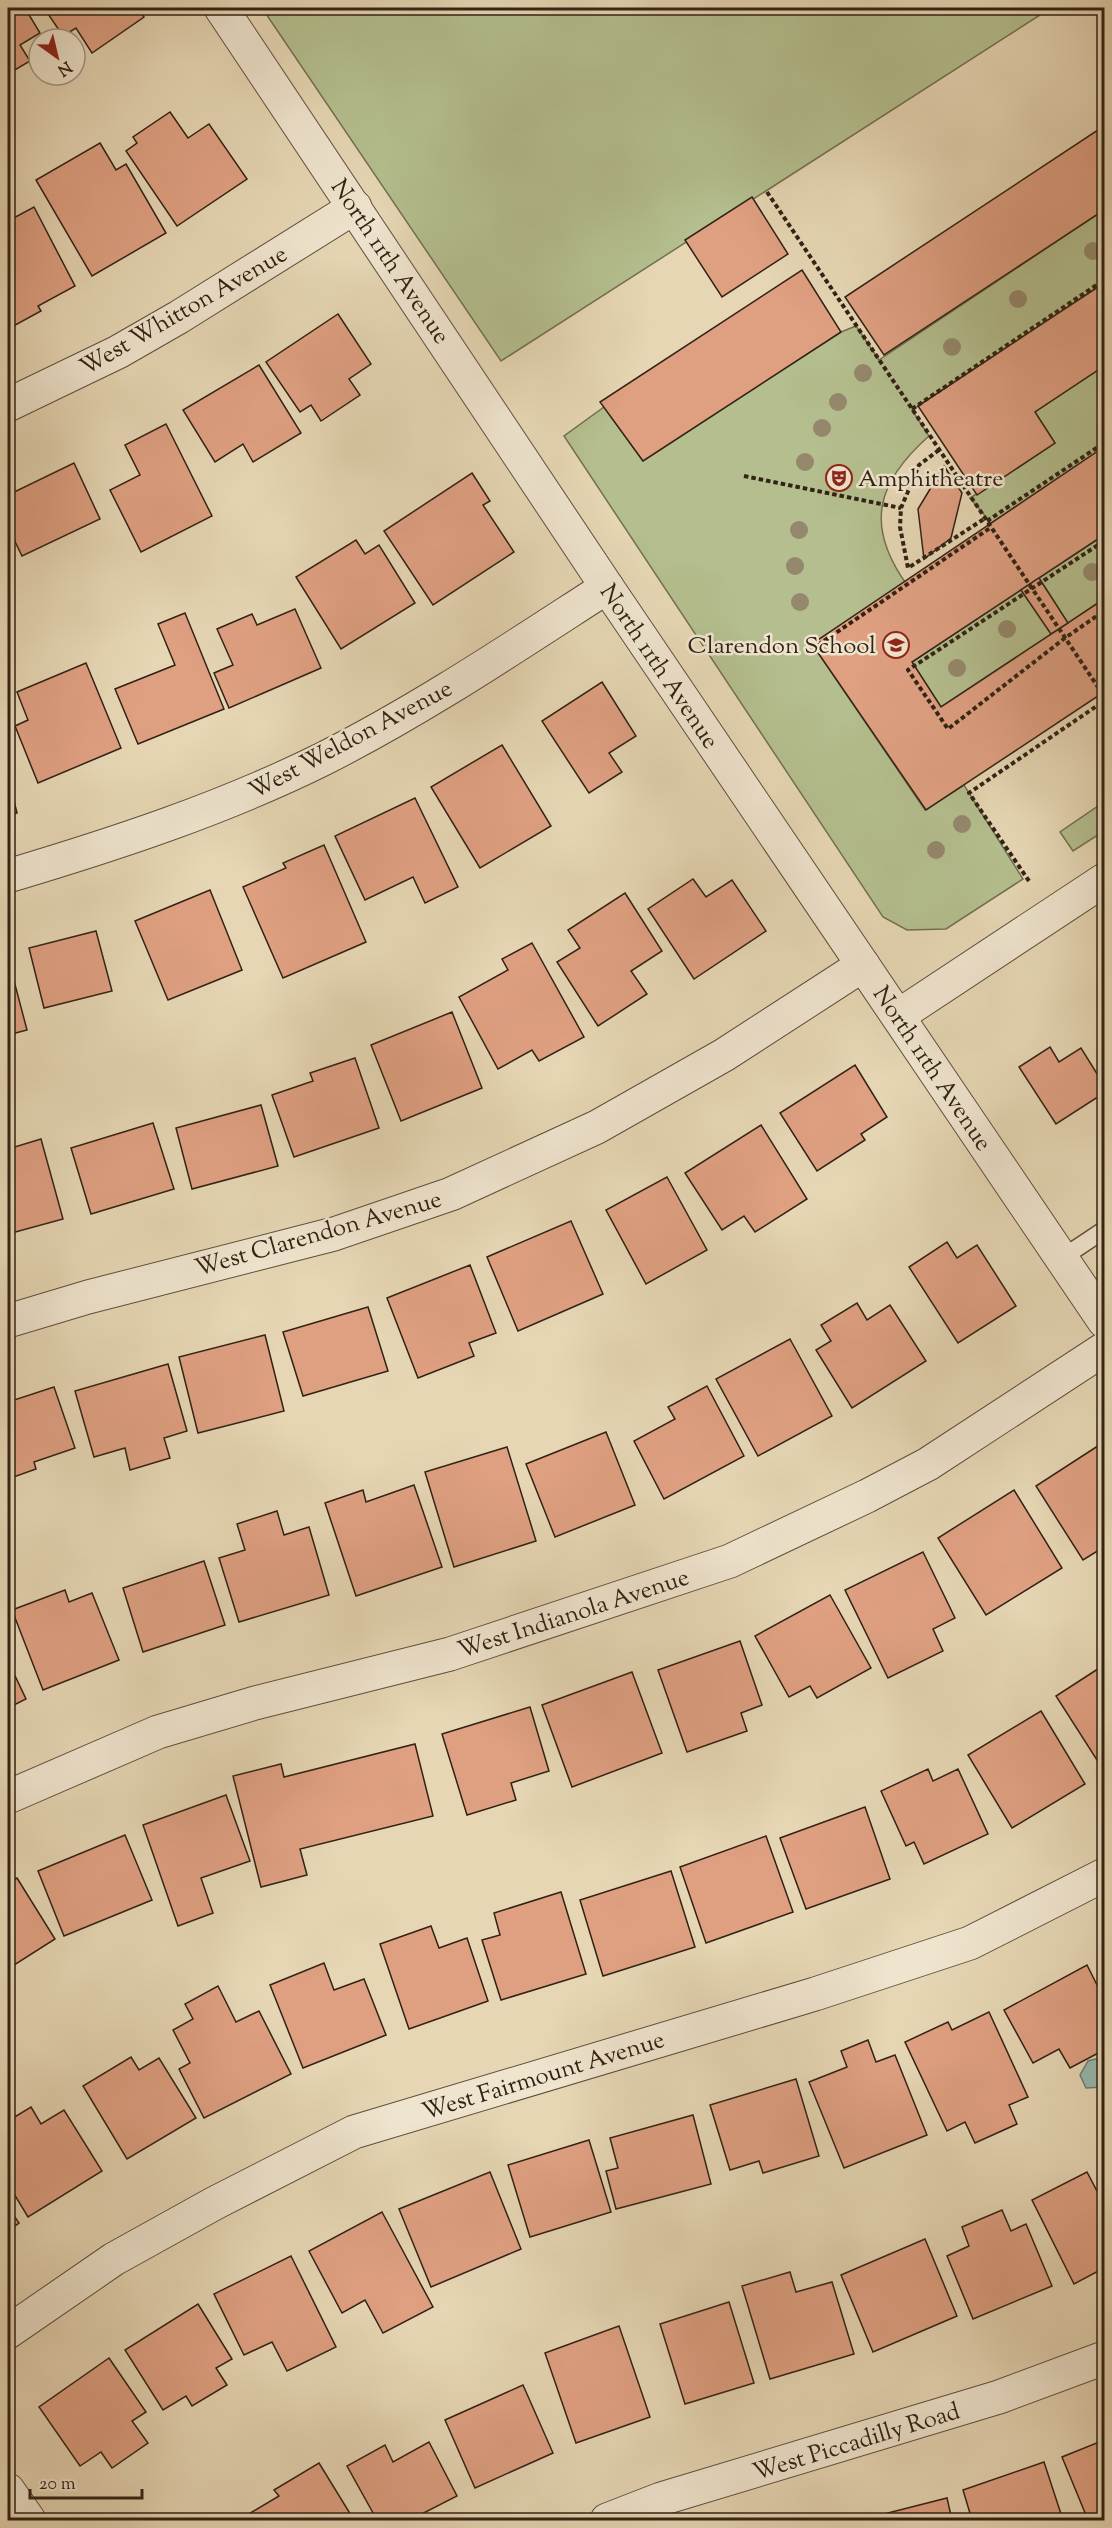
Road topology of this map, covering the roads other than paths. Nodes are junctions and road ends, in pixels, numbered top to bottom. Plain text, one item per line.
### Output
1 (221, 8) edge
2 (355, 207) junction
3 (8, 405) edge
4 (607, 587) junction
5 (8, 876) edge
6 (1104, 880) edge
7 (862, 965) junction
8 (898, 1016) junction
9 (1104, 1230) edge
10 (1062, 1258) junction
11 (8, 1321) edge
12 (1104, 1321) edge
13 (1104, 1349) edge
14 (8, 1797) edge
15 (1104, 1875) edge
16 (8, 2332) edge
17 (1104, 2358) edge
18 (8, 2490) edge
19 (29, 2520) edge
20 (607, 2520) edge

1 - 2 street, North 11th Avenue
2 - 3 street, West Whitton Avenue
2 - 4 street, North 11th Avenue
4 - 5 street, West Weldon Avenue
4 - 7 street, North 11th Avenue
6 - 8 street
7 - 8 street, North 11th Avenue
7 - 11 street, West Clarendon Avenue
8 - 10 street, North 11th Avenue
9 - 10 lane
10 - 12 street, North 11th Avenue
13 - 14 street, West Indianola Avenue
15 - 16 street, West Fairmount Avenue
17 - 20 street, West Piccadilly Road
18 - 19 street

